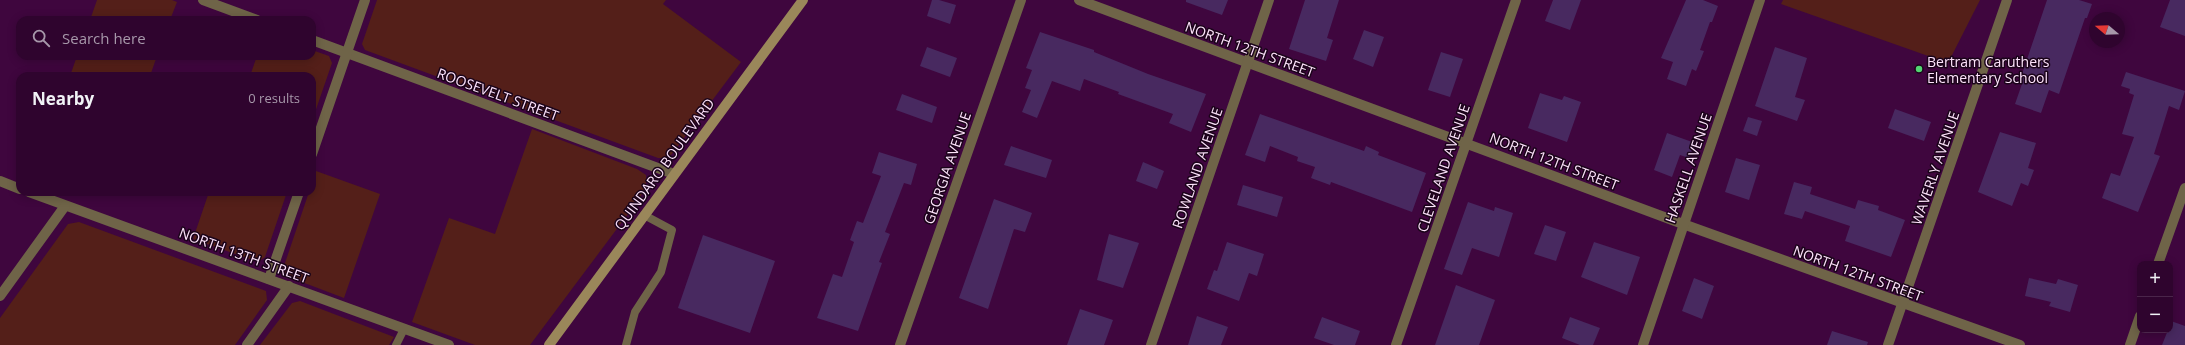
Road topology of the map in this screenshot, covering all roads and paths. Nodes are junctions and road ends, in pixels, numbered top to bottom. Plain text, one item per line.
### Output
1 (203, 0) edge
2 (366, 0) edge
3 (803, 0) edge
4 (1021, 0) edge
5 (1079, 0) edge
6 (1269, 0) edge
7 (1516, 0) edge
8 (1760, 0) edge
9 (2007, 0) edge
10 (246, 16) edge
11 (316, 41) edge
12 (347, 53) junction
13 (1248, 63) junction
14 (316, 142) edge
15 (1467, 143) junction
16 (674, 174) junction
17 (0, 181) edge
18 (16, 187) edge
19 (2185, 188) edge
20 (40, 196) edge
21 (298, 196) edge
22 (66, 206) junction
23 (644, 216) junction
24 (1683, 224) junction
25 (2159, 261) edge
26 (268, 279) junction
27 (290, 286) junction
28 (0, 296) edge
29 (1903, 304) junction
30 (2137, 325) edge
31 (404, 329) junction
32 (247, 345) edge
33 (396, 345) edge
34 (449, 345) edge
35 (549, 345) edge
36 (626, 345) edge
37 (900, 345) edge
38 (1151, 345) edge
39 (1396, 345) edge
40 (1643, 345) edge
41 (1888, 345) edge
42 (2020, 345) edge
43 (2130, 345) edge

1 - 10 street
2 - 12 street
3 - 16 main road, QUINDARO BOULEVARD
4 - 37 street, GEORGIA AVENUE
5 - 13 street, NORTH 12TH STREET
6 - 13 street, ROWLAND AVENUE
7 - 15 street, CLEVELAND AVENUE
8 - 24 street, HASKELL AVENUE
9 - 29 street, WAVERLY AVENUE
11 - 12 street, ROOSEVELT STREET
12 - 14 street
12 - 16 street, ROOSEVELT STREET
13 - 15 street, NORTH 12TH STREET
13 - 38 street, ROWLAND AVENUE
15 - 24 street, NORTH 12TH STREET
15 - 39 street, CLEVELAND AVENUE
16 - 23 main road, QUINDARO BOULEVARD
17 - 18 street
19 - 25 street
20 - 22 street, NORTH 13TH STREET
21 - 26 street
22 - 26 street, NORTH 13TH STREET
22 - 28 street
23 - 35 main road, QUINDARO BOULEVARD
23 - 36 lane
24 - 29 street, NORTH 12TH STREET
24 - 40 street, HASKELL AVENUE
26 - 27 street, NORTH 13TH STREET
27 - 31 street, NORTH 13TH STREET
27 - 32 street
29 - 41 street, WAVERLY AVENUE
29 - 42 street, NORTH 12TH STREET
30 - 43 street
31 - 33 lane
31 - 34 street, NORTH 13TH STREET

